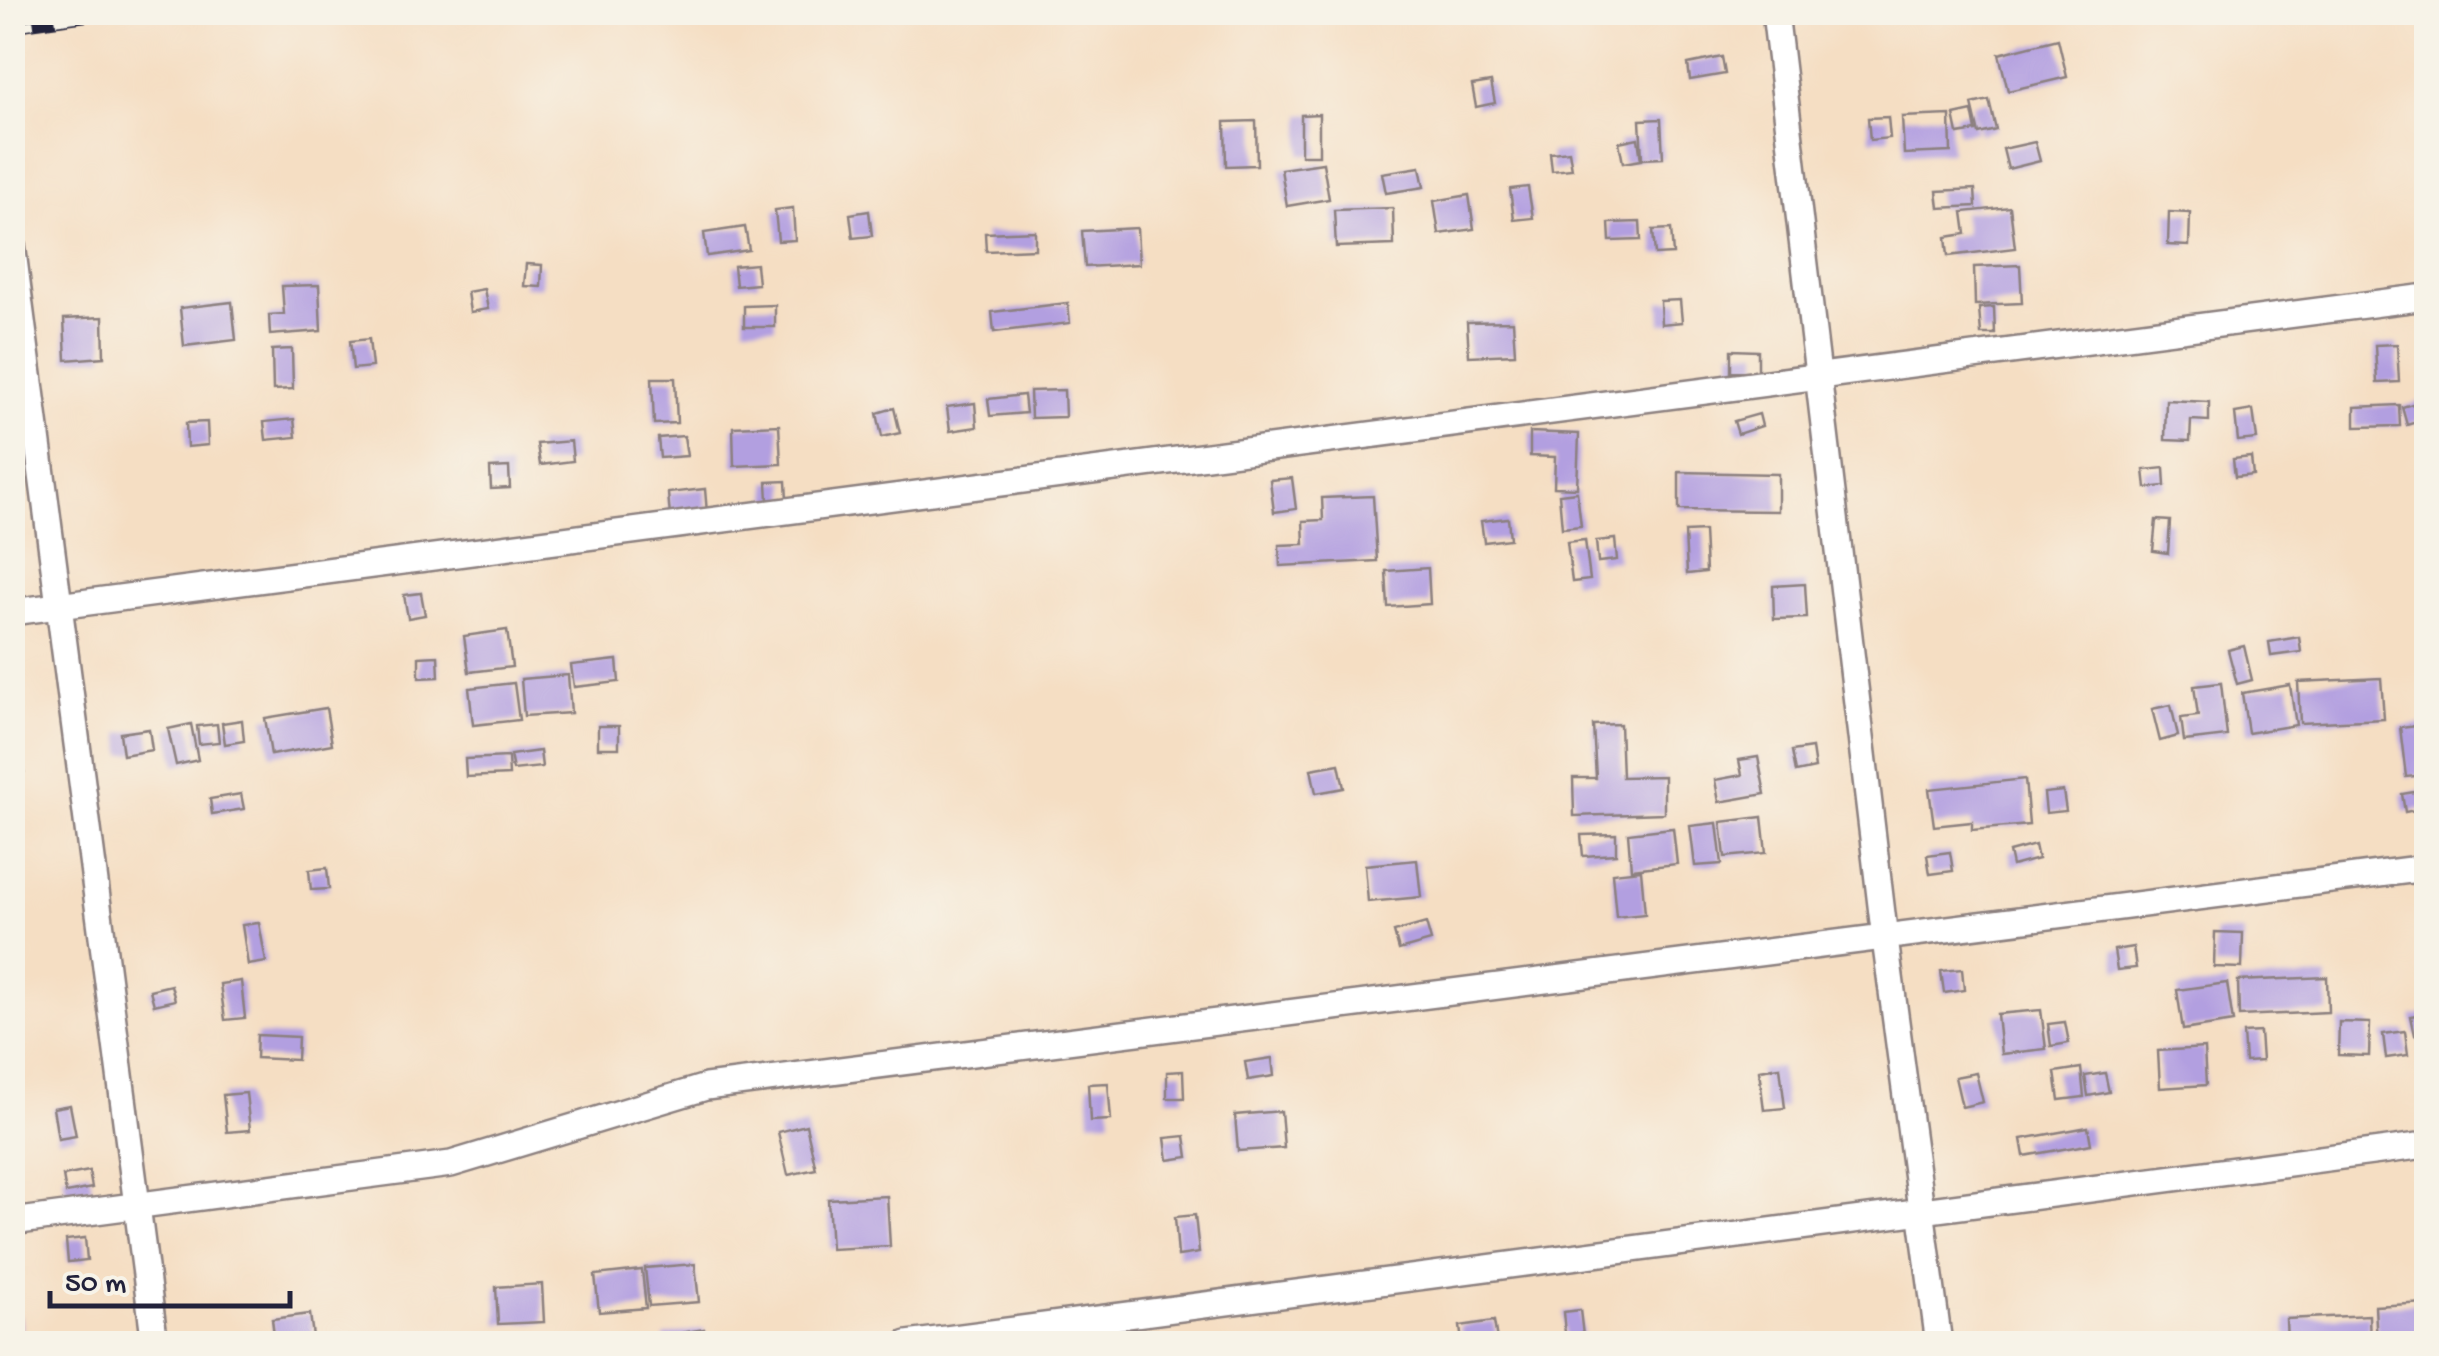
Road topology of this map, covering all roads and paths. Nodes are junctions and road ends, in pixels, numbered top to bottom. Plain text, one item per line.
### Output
1 (1775, 12) edge
2 (12, 244) edge
3 (2426, 297) edge
4 (1816, 376) junction
5 (59, 606) junction
6 (12, 612) edge
7 (2426, 868) edge
8 (1885, 939) junction
9 (2426, 1145) edge
10 (137, 1205) junction
11 (1922, 1211) junction
12 (12, 1222) edge
13 (155, 1344) edge
14 (907, 1344) edge
15 (1939, 1344) edge

1 - 4 street
2 - 5 street
3 - 4 street
4 - 5 street
4 - 8 street
5 - 6 street
5 - 10 street
7 - 8 street
8 - 10 street
8 - 11 street
9 - 11 street
10 - 12 street
10 - 13 street
11 - 14 street
11 - 15 street

